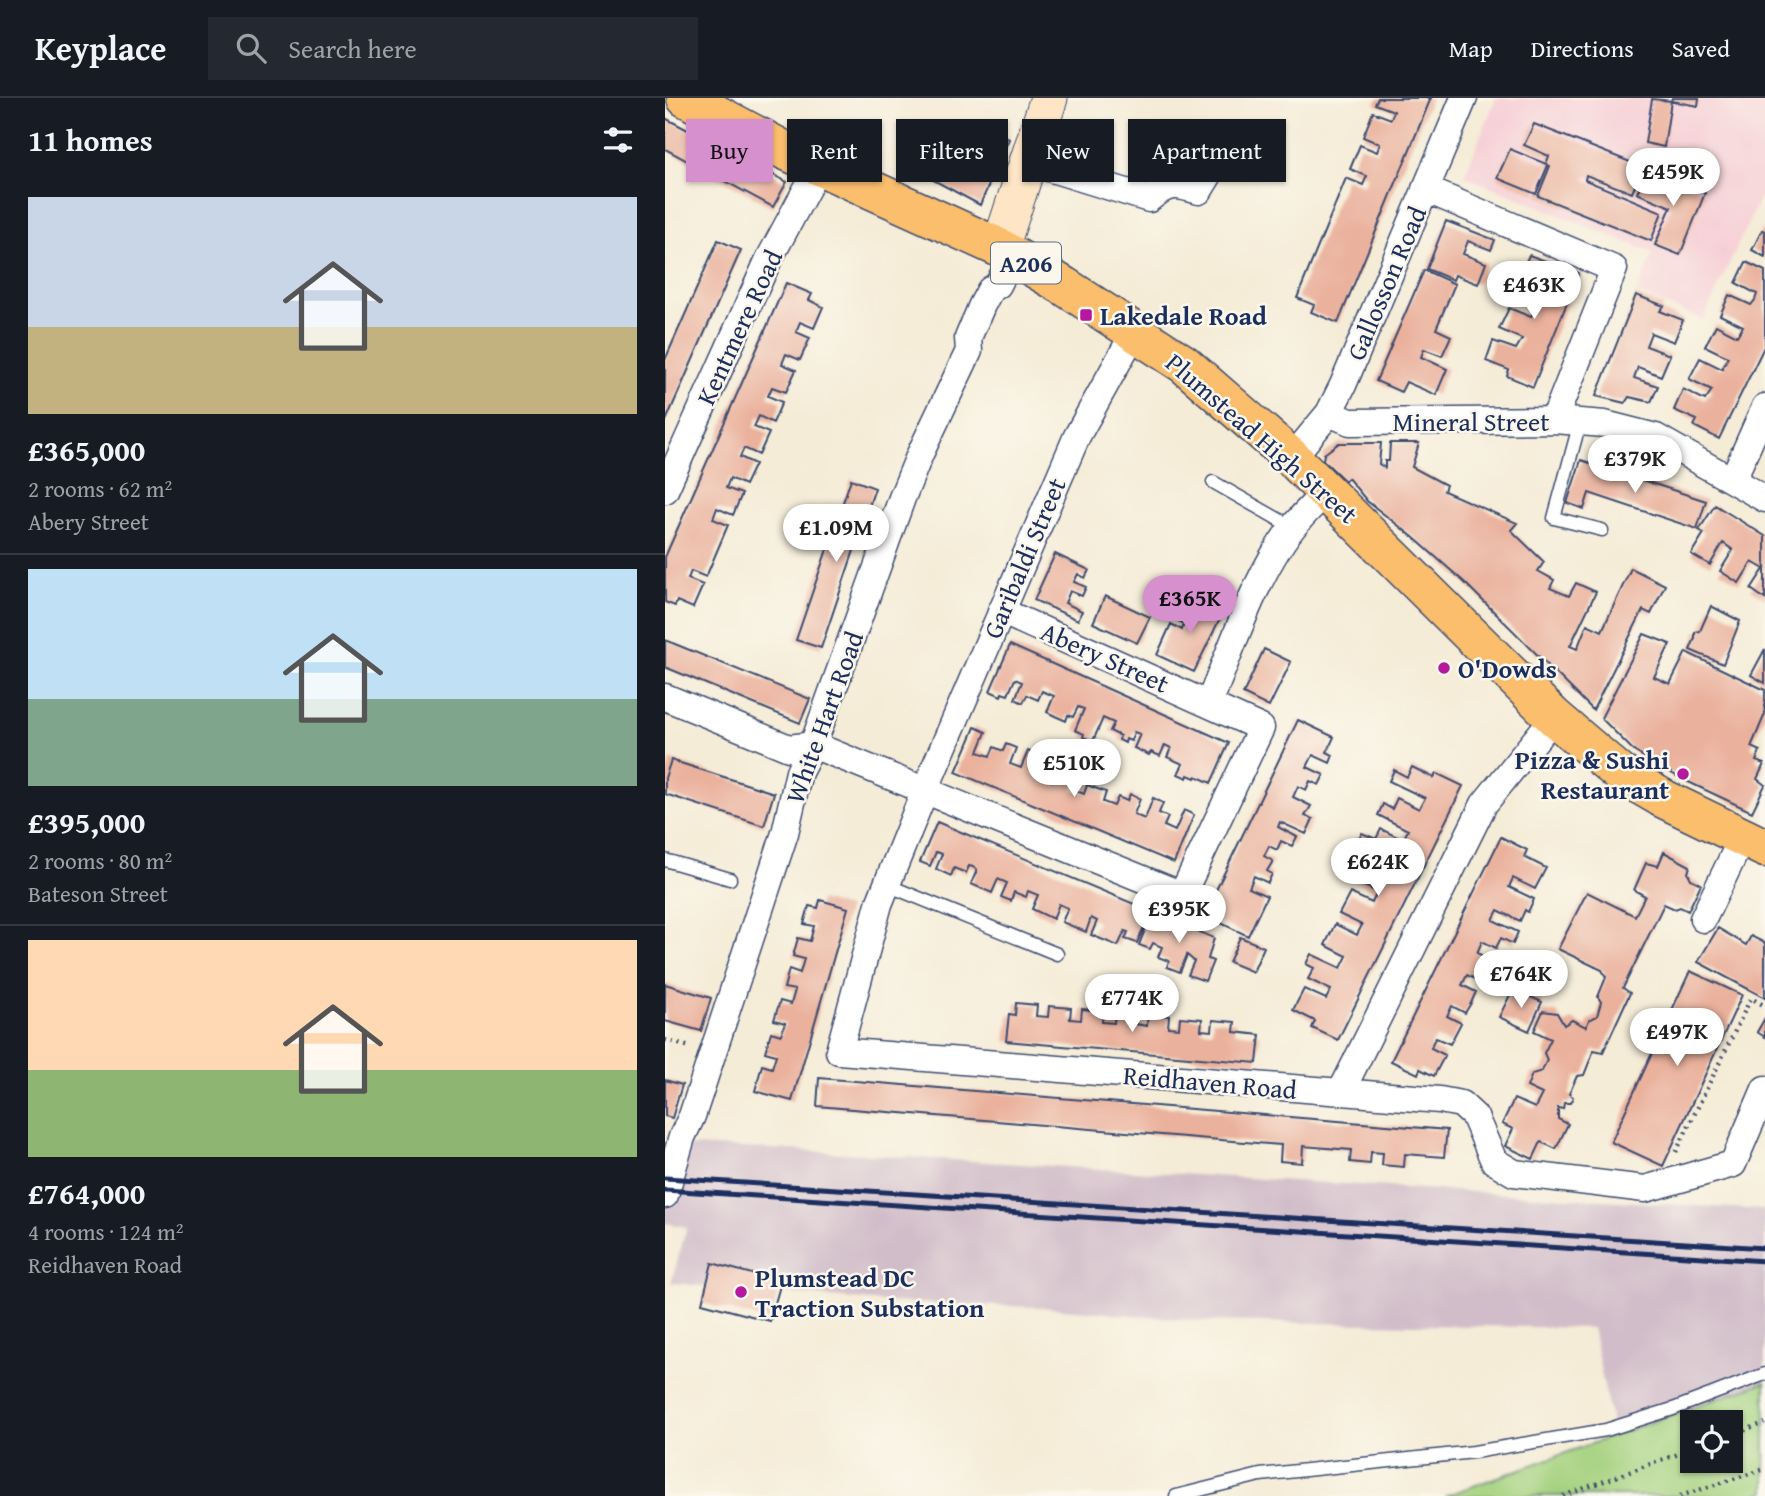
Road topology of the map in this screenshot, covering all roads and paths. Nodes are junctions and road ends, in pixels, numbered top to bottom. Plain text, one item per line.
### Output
1 (687, 98) edge
2 (1049, 98) edge
3 (1464, 98) edge
4 (1042, 119) edge
5 (787, 151) edge
6 (810, 182) edge
7 (854, 182) edge
8 (1024, 182) edge
9 (1094, 182) edge
10 (1204, 182) edge
11 (1425, 189) junction
12 (1006, 251) junction
13 (1135, 331) junction
14 (1765, 407) edge
15 (1329, 413) junction
16 (1567, 421) junction
17 (1292, 458) junction
18 (1733, 479) junction
19 (1213, 482) dead end
20 (665, 490) edge
21 (1327, 491) junction
22 (1765, 499) edge
23 (1292, 527) junction
24 (1602, 530) dead end
25 (1001, 611) junction
26 (665, 697) edge
27 (1209, 703) junction
28 (1554, 717) junction
29 (813, 745) junction
30 (925, 790) junction
31 (1754, 843) edge
32 (665, 860) edge
33 (730, 879) dead end
34 (887, 885) junction
35 (1703, 919) dead end
36 (1057, 954) dead end
37 (1765, 1006) edge
38 (1765, 1088) edge
39 (1341, 1093) junction
40 (1676, 1152) dead end
41 (665, 1195) edge
42 (1765, 1374) edge
43 (1765, 1423) edge
44 (1743, 1431) edge
45 (1680, 1453) edge
46 (1765, 1469) edge
47 (1176, 1496) edge
48 (1563, 1496) edge
49 (1681, 1496) edge

1 - 5 main road, Plumstead High Street / A206
2 - 4 street
3 - 11 street, Gallosson Road
6 - 20 street, Kentmere Road
7 - 12 main road, Plumstead High Street / A206
8 - 12 street
9 - 10 street
11 - 15 street, Gallosson Road
11 - 16 street
12 - 13 main road, Plumstead High Street / A206
12 - 29 street, White Hart Road
13 - 17 main road, Plumstead High Street / A206
13 - 25 street, Garibaldi Street
14 - 18 street
15 - 16 street, Mineral Street
15 - 17 street, Gallosson Road
16 - 18 street, Mineral Street
16 - 24 lane
17 - 21 main road, Plumstead High Street / A206
18 - 22 street, Mineral Street
19 - 23 lane
21 - 23 street
21 - 28 main road, Plumstead High Street / A206
23 - 27 street
25 - 27 street, Abery Street
25 - 30 street, Garibaldi Street
26 - 29 street
27 - 30 street, Abery Street
28 - 31 main road, Plumstead High Street / A206
28 - 39 street
29 - 30 street
29 - 41 street, White Hart Road
30 - 34 street, Reidhaven Road
31 - 35 street, Plumstead High Street
32 - 33 lane
34 - 36 lane
34 - 39 street, Reidhaven Road
37 - 40 path
38 - 39 street, Reidhaven Road
42 - 47 lane
43 - 44 path
45 - 48 path
46 - 49 path

